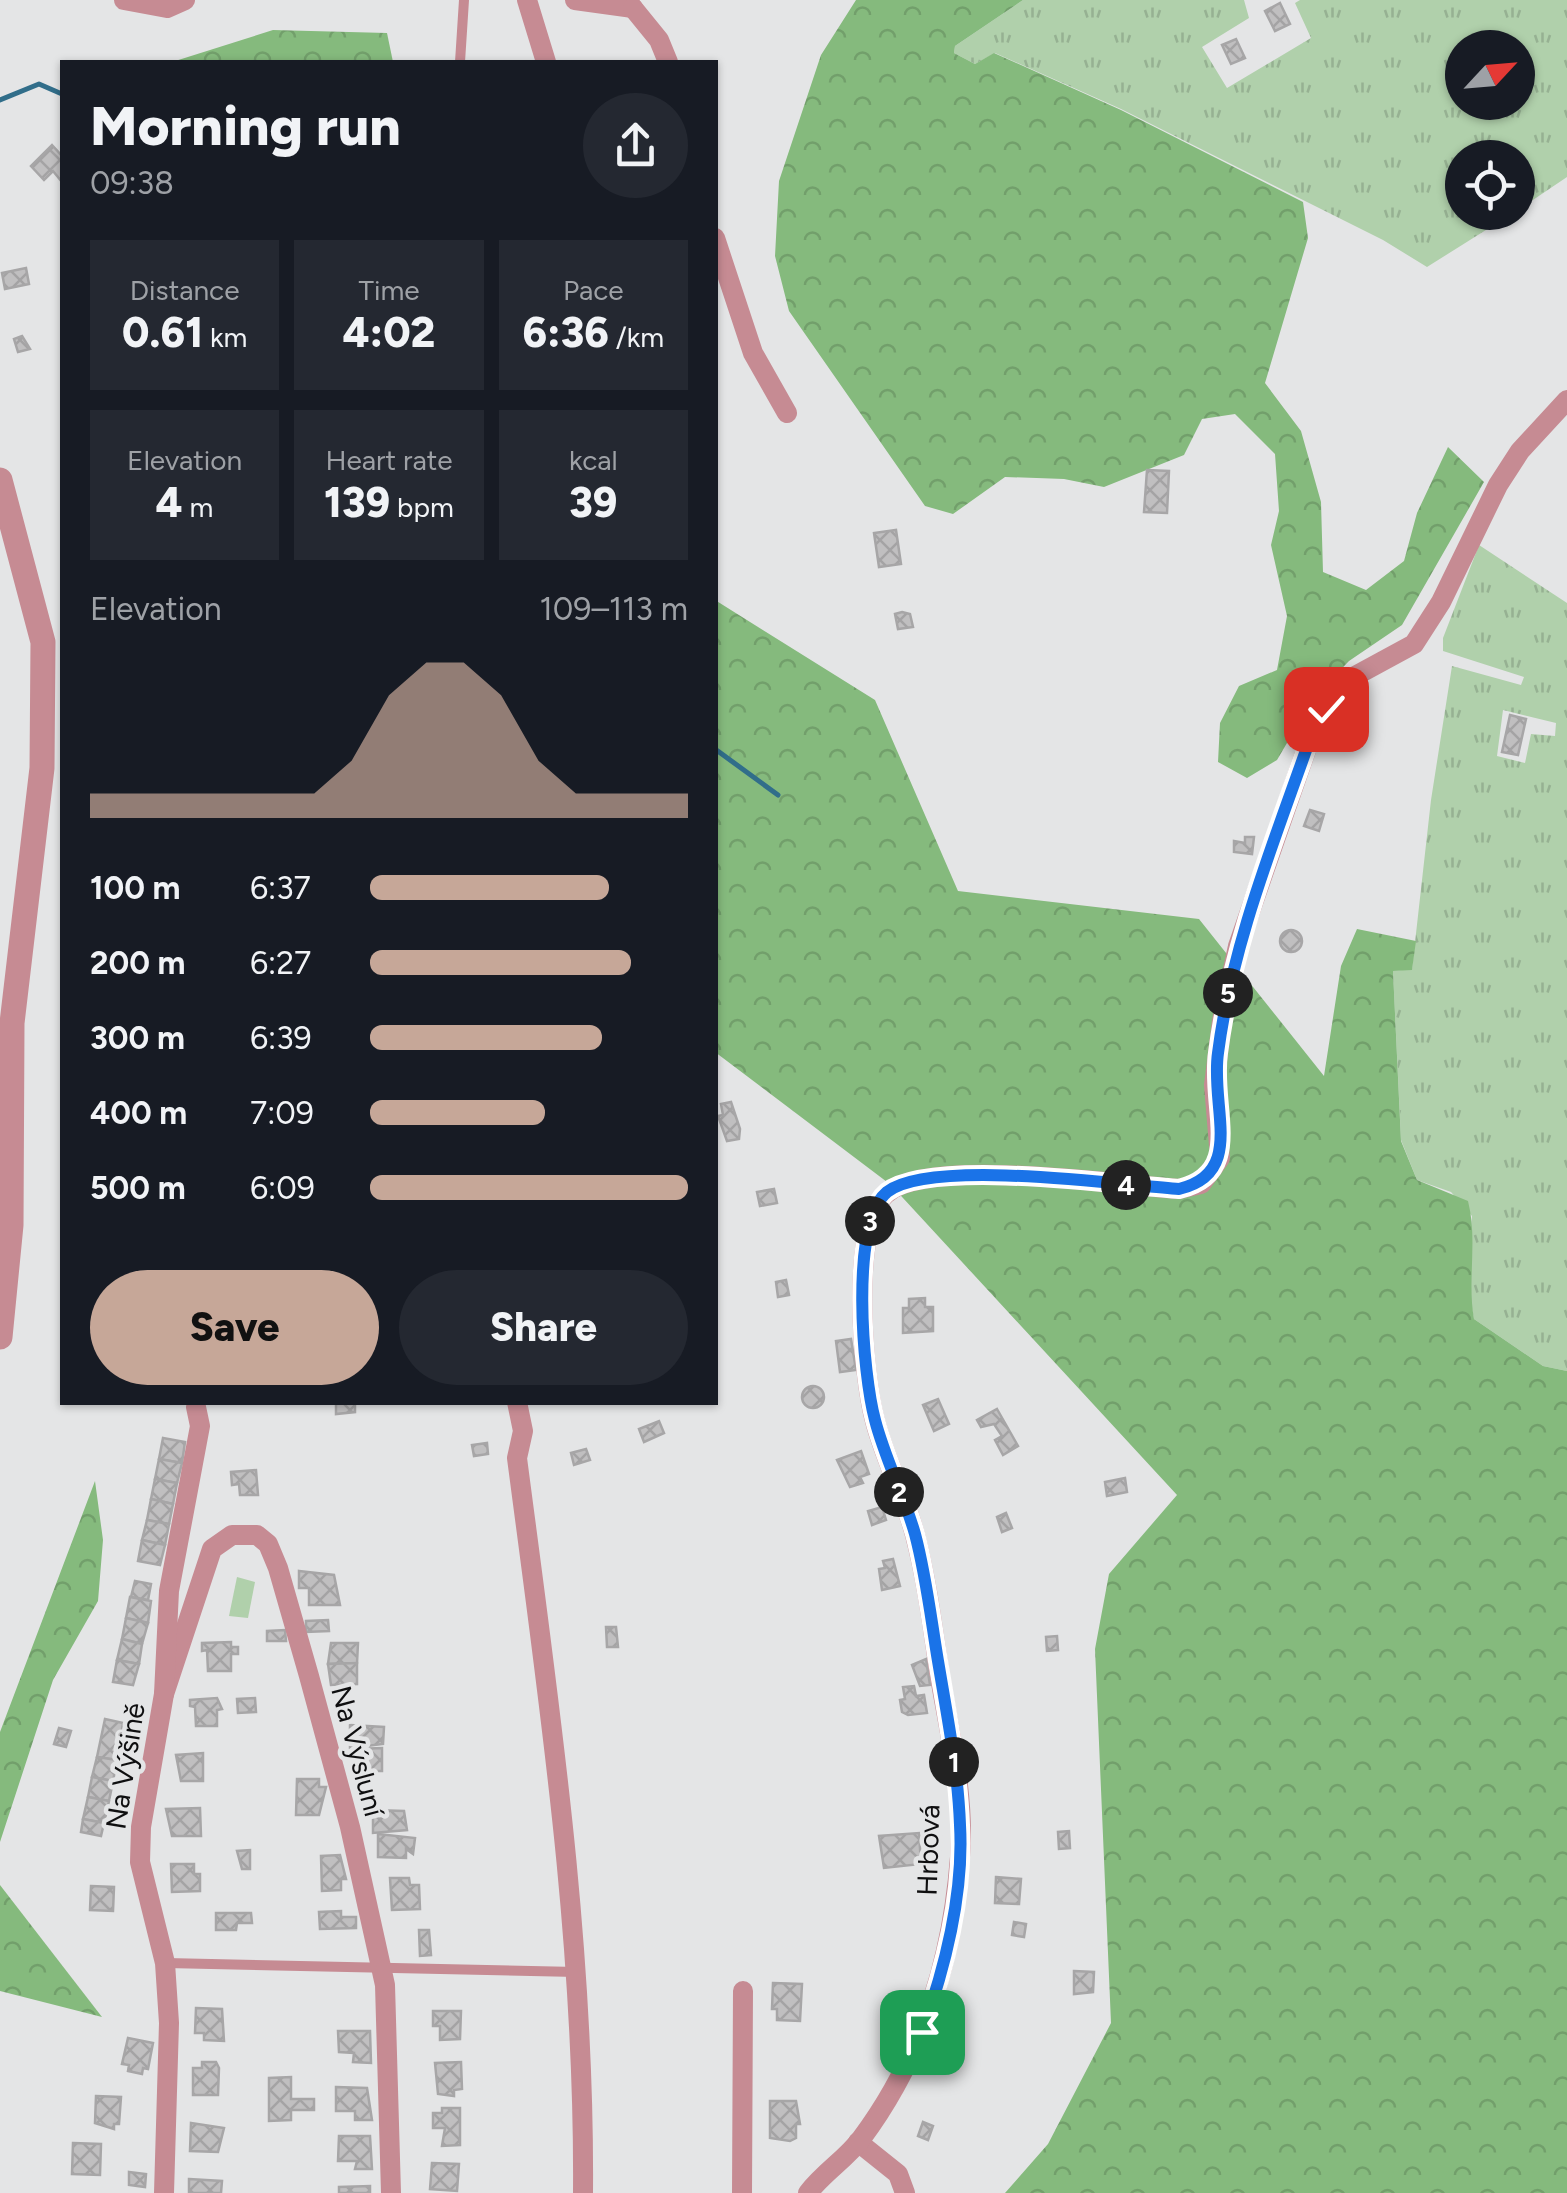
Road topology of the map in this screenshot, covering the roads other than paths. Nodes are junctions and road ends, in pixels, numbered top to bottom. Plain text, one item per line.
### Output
1 (124, 0) edge
2 (185, 0) edge
3 (464, 0) edge
4 (527, 0) edge
5 (576, 0) edge
6 (636, 4) edge
7 (460, 60) edge
8 (545, 60) edge
9 (667, 60) edge
10 (718, 247) edge
11 (1567, 400) edge
12 (787, 412) dead end
13 (0, 480) edge
14 (0, 1337) edge
15 (196, 1405) edge
16 (518, 1405) edge
17 (164, 1694) junction
18 (165, 1963) junction
19 (382, 1970) junction
20 (577, 1972) junction
21 (744, 1991) dead end
22 (858, 2142) junction
23 (164, 2193) edge
24 (391, 2193) edge
25 (583, 2193) edge
26 (742, 2193) edge
27 (808, 2193) edge
28 (905, 2193) edge

1 - 2 street
3 - 7 lane
4 - 8 street
5 - 6 street
6 - 9 street
10 - 12 street
11 - 22 street, Hrbová
13 - 14 street
15 - 17 street, Na Výšině
16 - 20 street
17 - 18 street, Na Výšině
17 - 19 street, Na Výsluní
18 - 19 lane
18 - 23 street, Na Výšině
19 - 20 lane
19 - 24 street, Na Výsluní
20 - 25 street
21 - 26 street
22 - 27 street, Hrbová
22 - 28 street

